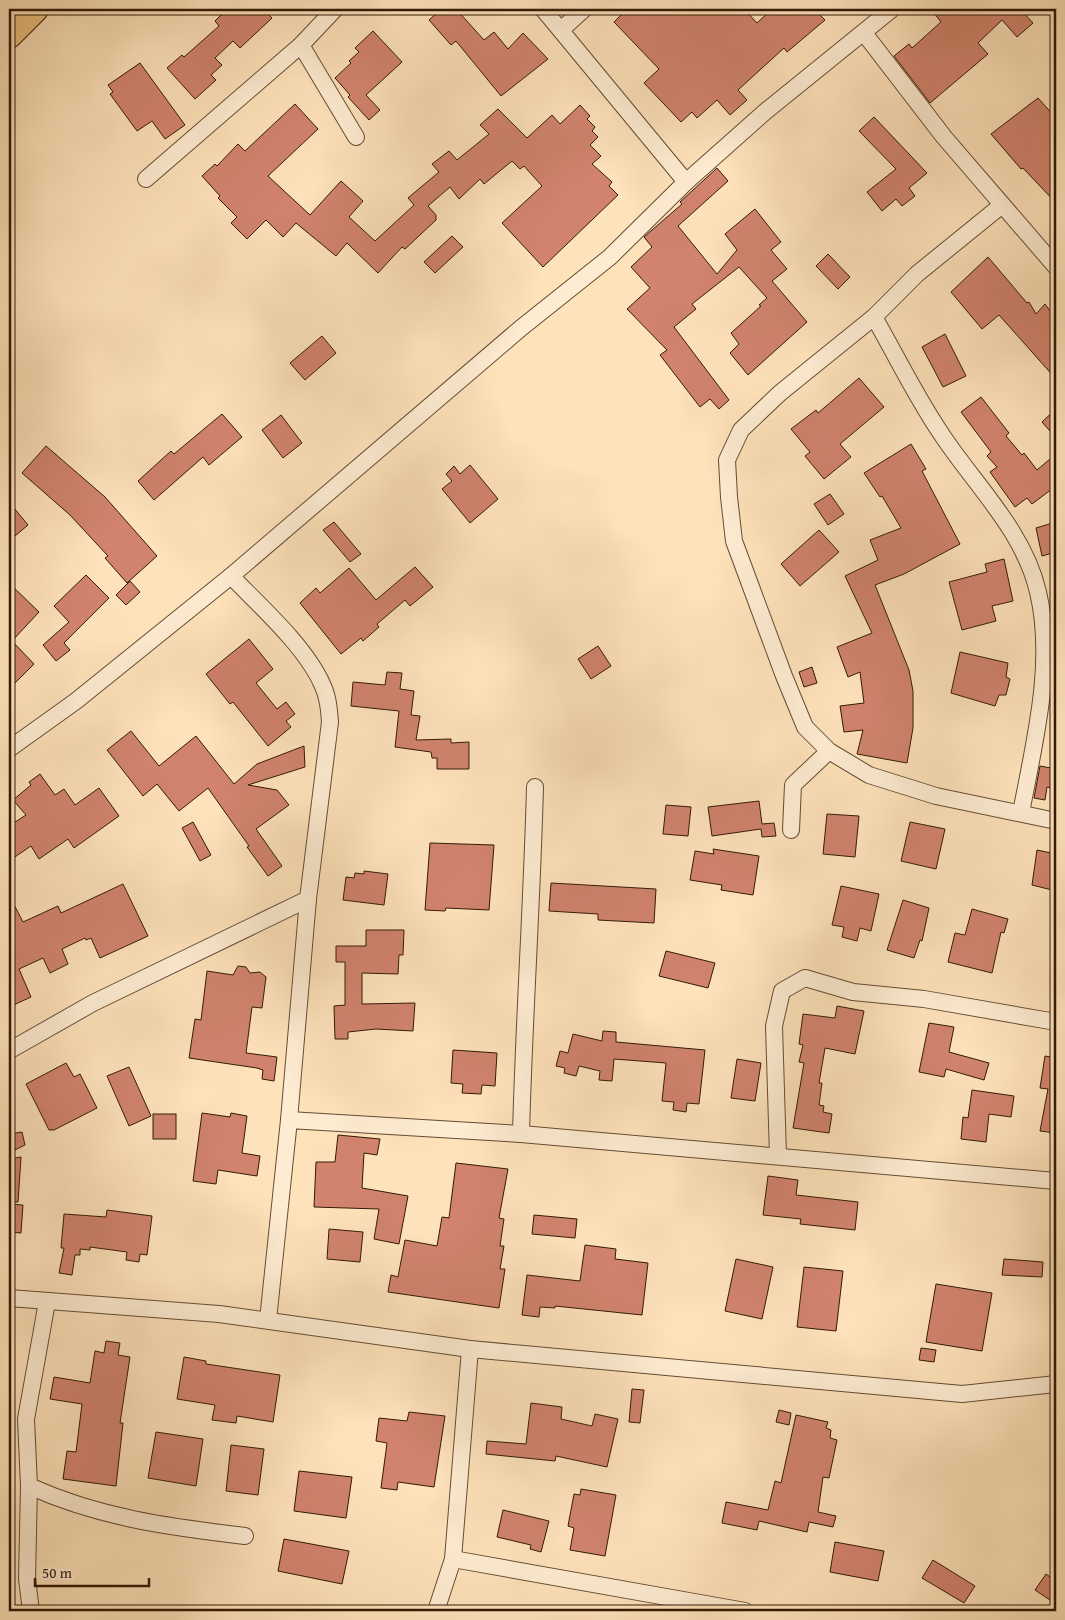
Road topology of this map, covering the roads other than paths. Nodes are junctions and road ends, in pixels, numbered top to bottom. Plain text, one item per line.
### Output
1 (35, 9) edge
2 (335, 9) edge
3 (543, 9) edge
4 (584, 9) edge
5 (892, 9) edge
6 (562, 29) junction
7 (864, 33) junction
8 (9, 36) edge
9 (301, 45) junction
10 (356, 136) dead end
11 (146, 179) dead end
12 (686, 182) junction
13 (1002, 205) junction
14 (1056, 268) edge
15 (874, 317) junction
16 (231, 576) junction
17 (9, 749) edge
18 (829, 750) junction
19 (535, 788) dead end
20 (1022, 813) junction
21 (1056, 821) edge
22 (790, 830) dead end
23 (308, 899) junction
24 (1056, 1022) edge
25 (12, 1049) dead end
26 (289, 1120) junction
27 (521, 1134) junction
28 (778, 1156) junction
29 (1056, 1181) edge
30 (9, 1298) edge
31 (47, 1302) junction
32 (268, 1320) junction
33 (470, 1349) junction
34 (1056, 1384) edge
35 (29, 1486) junction
36 (245, 1536) dead end
37 (453, 1558) junction
38 (31, 1611) edge
39 (436, 1611) edge
40 (745, 1611) edge

1 - 8 main road
2 - 9 street
3 - 6 street
4 - 6 street
5 - 7 street
6 - 12 street
7 - 12 street
7 - 13 street
9 - 10 street
9 - 11 street
12 - 16 street
13 - 14 street
13 - 15 street
15 - 18 street
15 - 20 street
16 - 17 street
16 - 23 street
18 - 20 street
18 - 22 street
19 - 27 street
20 - 21 street
23 - 25 street
23 - 26 street
24 - 28 street
26 - 27 street
26 - 32 street
27 - 28 street
28 - 29 street
30 - 31 street
31 - 32 street
31 - 35 street
32 - 33 street
33 - 34 street
33 - 37 street
35 - 36 street
35 - 38 street
37 - 39 street
37 - 40 street

